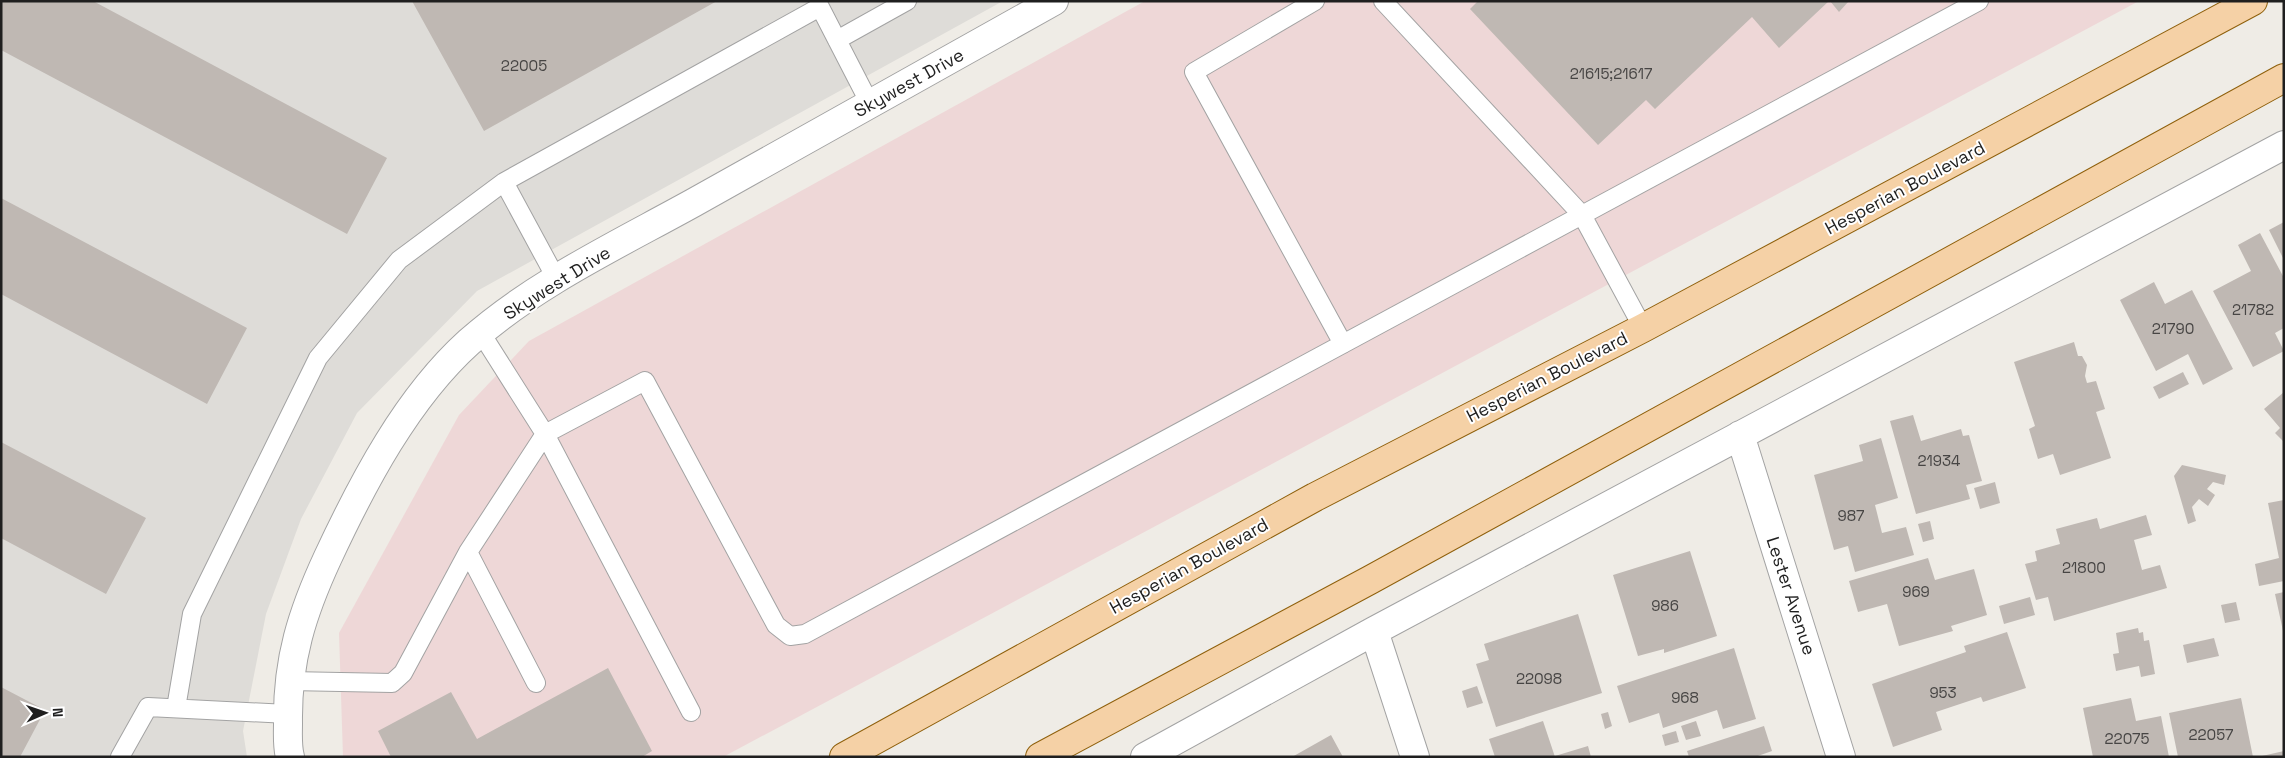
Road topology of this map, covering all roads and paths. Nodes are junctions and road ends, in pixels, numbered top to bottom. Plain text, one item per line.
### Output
1 (906, 1) edge
2 (1054, 1) edge
3 (1315, 1) edge
4 (1383, 1) edge
5 (1979, 1) edge
6 (2253, 1) edge
7 (837, 40) junction
8 (2284, 78) edge
9 (870, 104) junction
10 (2284, 145) edge
11 (504, 182) junction
12 (1582, 215) junction
13 (557, 280) junction
14 (1643, 328) junction
15 (481, 333) junction
16 (1343, 344) junction
17 (545, 434) junction
18 (1740, 435) junction
19 (468, 552) junction
20 (1374, 631) junction
21 (290, 681) junction
22 (536, 683) dead end
23 (176, 708) junction
24 (691, 712) dead end
25 (288, 714) junction
26 (120, 757) edge
27 (290, 757) edge
28 (844, 757) edge
29 (1040, 757) edge
30 (1144, 757) edge
31 (1415, 757) edge
32 (1841, 757) edge

1 - 7 lane
2 - 9 street, Skywest Drive
3 - 16 lane
4 - 12 lane
5 - 12 lane
6 - 14 main road, Hesperian Boulevard
7 - 9 lane
7 - 11 lane
8 - 29 main road
9 - 13 street, Skywest Drive
10 - 18 street
11 - 13 lane
11 - 23 lane
12 - 14 lane
12 - 16 lane
13 - 15 street, Skywest Drive
14 - 28 main road, Hesperian Boulevard
15 - 17 lane
15 - 21 street, Skywest Drive
16 - 17 lane
17 - 19 lane
17 - 24 lane
18 - 20 street
18 - 32 street, Lester Avenue
19 - 21 lane
19 - 22 lane
20 - 30 street
20 - 31 street
21 - 25 street, Skywest Drive
23 - 25 lane
23 - 26 lane
25 - 27 street, Skywest Drive

